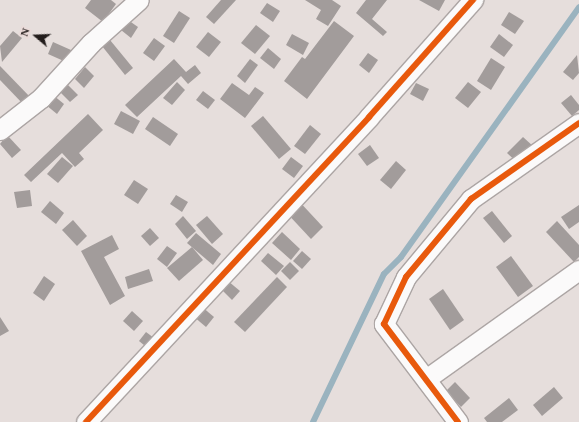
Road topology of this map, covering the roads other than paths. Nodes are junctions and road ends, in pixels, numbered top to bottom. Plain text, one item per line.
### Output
1 (139, 0) edge
2 (473, 0) edge
3 (579, 123) edge
4 (0, 130) edge
5 (579, 270) edge
6 (426, 379) junction
7 (86, 422) edge
8 (458, 422) edge

1 - 4 street
2 - 7 street
3 - 6 street
5 - 6 street
6 - 8 street

